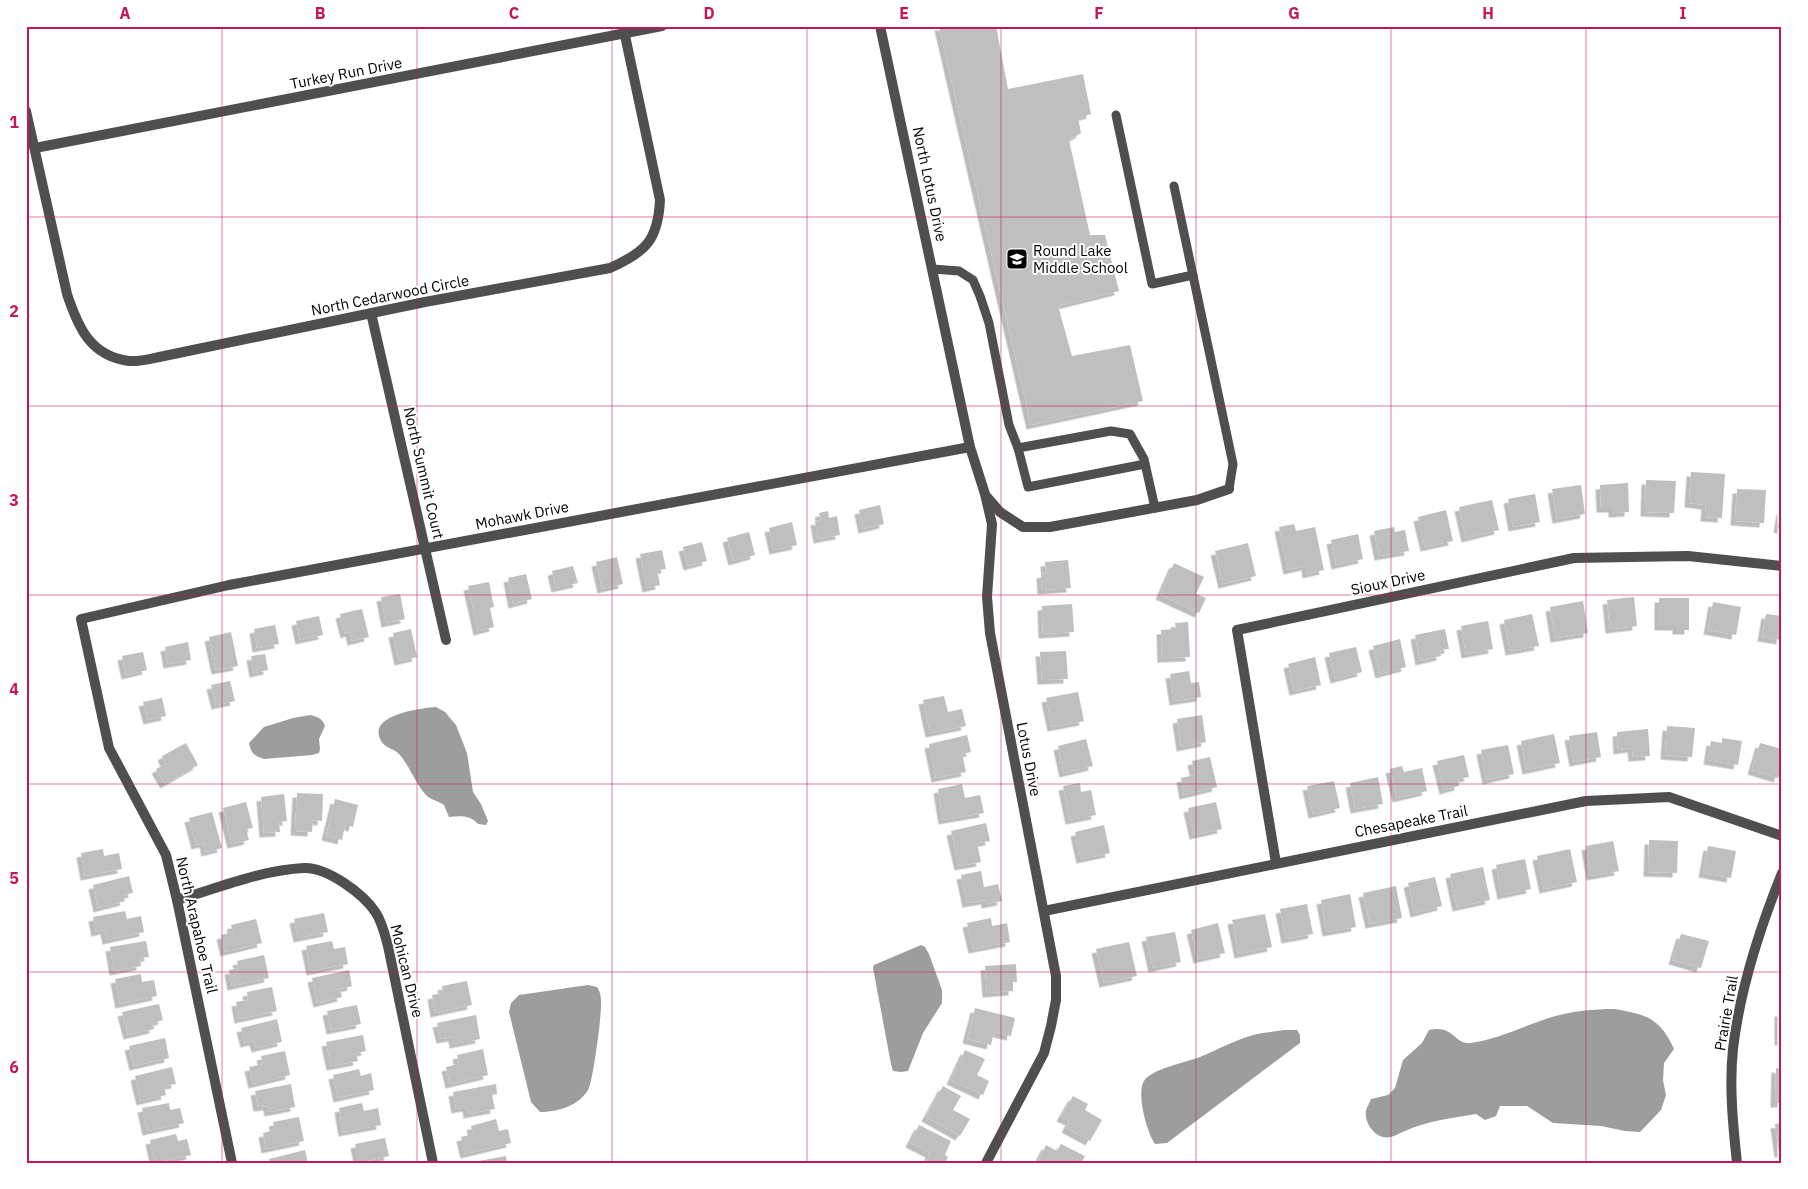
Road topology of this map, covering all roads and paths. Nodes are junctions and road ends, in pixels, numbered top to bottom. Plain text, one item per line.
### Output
1 (662, 26) edge
2 (880, 26) edge
3 (624, 30) edge
4 (26, 111) edge
5 (1116, 115) dead end
6 (35, 148) junction
7 (1174, 186) dead end
8 (933, 269) junction
9 (1193, 275) junction
10 (372, 313) junction
11 (949, 349) joint
12 (970, 447) junction
13 (1018, 448) junction
14 (1145, 464) junction
15 (1229, 489) joint
16 (985, 494) junction
17 (1155, 508) junction
18 (425, 548) junction
19 (1782, 566) edge
20 (81, 618) joint
21 (446, 640) dead end
22 (1782, 836) edge
23 (1276, 863) junction
24 (1782, 873) edge
25 (177, 900) junction
26 (1044, 911) junction
27 (232, 1163) edge
28 (433, 1163) edge
29 (986, 1163) edge
30 (1737, 1163) edge

1 - 3 street, Turkey Run Drive
2 - 8 street, North Lotus Drive
3 - 6 street, Turkey Run Drive
3 - 10 street, North Cedarwood Circle
4 - 6 street, North Cedarwood Circle
5 - 9 lane
6 - 10 street, North Cedarwood Circle
7 - 9 lane
8 - 11 street, North Lotus Drive
8 - 13 lane
9 - 15 lane
10 - 18 street, North Summit Court
11 - 12 street, Lotus Drive
12 - 16 street, Lotus Drive
12 - 18 street, Mohawk Drive
13 - 14 lane
13 - 14 lane
14 - 17 lane
15 - 17 street
16 - 17 street
16 - 26 street, Lotus Drive
18 - 20 street, Mohawk Drive
18 - 21 street, North Summit Court
19 - 23 street, Sioux Drive
20 - 25 street, North Arapahoe Trail
22 - 23 street, Chesapeake Trail
23 - 26 street, Chesapeake Trail
24 - 30 street, Prairie Trail
25 - 27 street, North Arapahoe Trail
25 - 28 street, Mohican Drive
26 - 29 street, Lotus Drive

